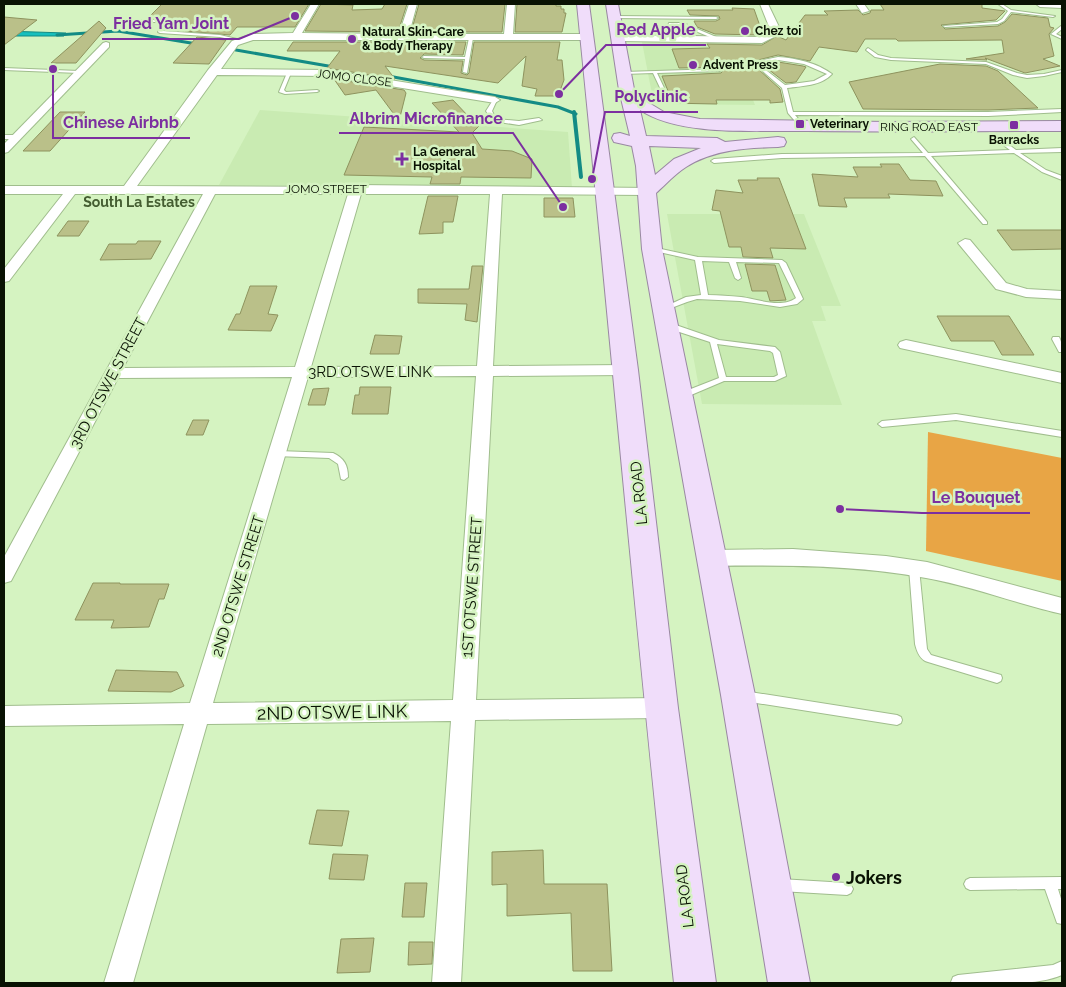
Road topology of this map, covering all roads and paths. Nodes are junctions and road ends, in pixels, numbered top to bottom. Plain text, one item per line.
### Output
1 (315, 4) edge
2 (413, 4) edge
3 (511, 4) edge
4 (764, 4) edge
5 (1000, 4) edge
6 (1040, 4) edge
7 (1062, 6) edge
8 (1010, 11) junction
9 (599, 14) edge
10 (1053, 16) dead end
11 (716, 18) dead end
12 (136, 20) dead end
13 (669, 24) dead end
14 (945, 26) dead end
15 (1062, 27) edge
16 (296, 36) junction
17 (403, 37) junction
18 (508, 37) junction
19 (471, 38) junction
20 (619, 38) junction
21 (1062, 38) edge
22 (719, 39) junction
23 (239, 40) junction
24 (106, 45) dead end
25 (868, 49) dead end
26 (424, 57) dead end
27 (468, 58) junction
28 (4, 69) edge
29 (719, 70) dead end
30 (654, 71) junction
31 (1062, 71) edge
32 (79, 72) junction
33 (212, 72) junction
34 (465, 72) dead end
35 (289, 73) junction
36 (624, 73) junction
37 (784, 87) junction
38 (627, 90) junction
39 (317, 91) dead end
40 (664, 92) dead end
41 (495, 100) joint
42 (1062, 111) edge
43 (596, 119) junction
44 (796, 119) junction
45 (539, 120) dead end
46 (737, 125) junction
47 (1062, 126) edge
48 (1062, 136) edge
49 (4, 137) edge
50 (16, 137) junction
51 (996, 138) junction
52 (914, 139) junction
53 (639, 141) junction
54 (746, 143) junction
55 (764, 143) junction
56 (4, 150) edge
57 (1015, 150) junction
58 (1062, 150) edge
59 (926, 153) junction
60 (782, 156) junction
61 (714, 161) dead end
62 (1062, 178) edge
63 (356, 189) junction
64 (4, 190) edge
65 (72, 190) junction
66 (128, 190) junction
67 (212, 190) junction
68 (496, 191) junction
69 (604, 191) junction
70 (648, 191) junction
71 (985, 223) dead end
72 (965, 243) dead end
73 (652, 248) junction
74 (698, 259) junction
75 (732, 260) junction
76 (4, 278) edge
77 (738, 278) dead end
78 (742, 290) dead end
79 (1062, 295) edge
80 (705, 297) junction
81 (745, 300) junction
82 (665, 317) junction
83 (1056, 338) dead end
84 (713, 341) junction
85 (906, 345) dead end
86 (1062, 350) edge
87 (626, 370) junction
88 (485, 371) junction
89 (302, 372) junction
90 (113, 373) junction
91 (1062, 378) edge
92 (723, 379) junction
93 (681, 396) junction
94 (882, 424) dead end
95 (1062, 434) edge
96 (278, 454) junction
97 (344, 477) dead end
98 (712, 558) junction
99 (914, 568) junction
100 (4, 575) edge
101 (1062, 606) edge
102 (997, 678) dead end
103 (738, 695) junction
104 (661, 708) junction
105 (464, 710) junction
106 (200, 713) junction
107 (4, 716) edge
108 (897, 720) dead end
109 (1049, 883) junction
110 (1062, 883) edge
111 (772, 884) junction
112 (970, 884) dead end
113 (847, 889) dead end
114 (1062, 918) edge
115 (1062, 968) edge
116 (958, 982) edge
117 (118, 983) edge
118 (447, 983) edge
119 (695, 983) edge
120 (788, 983) edge

1 - 16 street
2 - 17 street
3 - 18 street
4 - 22 street
5 - 8 lane
6 - 7 street
8 - 10 lane
8 - 14 lane
9 - 11 lane
9 - 18 street
9 - 20 main road
9 - 43 main road, LA ROAD
12 - 23 lane
13 - 22 lane
15 - 21 lane
16 - 17 street
16 - 23 street
17 - 19 street
18 - 19 street
19 - 27 lane
20 - 22 street
20 - 36 main road
23 - 33 street
24 - 32 street
25 - 31 lane
26 - 27 lane
27 - 34 lane
28 - 32 lane
29 - 30 lane
30 - 36 lane
30 - 40 lane
32 - 50 street
33 - 35 street, JOMO CLOSE
33 - 66 street
35 - 39 lane
35 - 41 street, JOMO CLOSE
36 - 38 main road
37 - 37 lane
37 - 44 lane
38 - 46 main road, RING ROAD EAST
38 - 53 main road
41 - 45 lane
42 - 44 lane
43 - 53 main road
43 - 69 main road, LA ROAD
44 - 46 main road, RING ROAD EAST
44 - 47 main road, RING ROAD EAST
46 - 54 main road
48 - 51 main road, RING ROAD EAST
49 - 50 lane
50 - 56 street
51 - 52 main road, RING ROAD EAST
51 - 57 lane
52 - 55 main road, RING ROAD EAST
52 - 59 lane
53 - 54 main road
53 - 70 main road
54 - 55 main road, RING ROAD EAST
54 - 70 main road, RING ROAD EAST
55 - 60 lane
57 - 58 lane
57 - 59 lane
57 - 62 lane
59 - 60 lane
59 - 71 lane
60 - 61 lane
63 - 67 street, JOMO STREET
63 - 68 street, JOMO STREET
63 - 89 street, 2ND OTSWE STREET
64 - 65 street, JOMO STREET
65 - 66 street, JOMO STREET
65 - 76 street
66 - 67 street, JOMO STREET
67 - 90 street, 3RD OTSWE STREET
68 - 69 street, JOMO STREET
68 - 88 street, 1ST OTSWE STREET
69 - 70 street, JOMO STREET
69 - 87 main road, LA ROAD
70 - 73 main road
72 - 79 street
73 - 74 lane
73 - 82 main road
74 - 75 lane
74 - 80 lane
75 - 77 lane
75 - 81 lane
78 - 81 lane
80 - 81 lane
80 - 82 lane
82 - 84 lane
82 - 93 main road
83 - 86 lane
84 - 92 lane
84 - 92 lane
85 - 91 street
87 - 88 street, 3RD OTSWE LINK
87 - 104 main road, LA ROAD
88 - 89 street, 3RD OTSWE LINK
88 - 105 street, 1ST OTSWE STREET
89 - 90 street, 3RD OTSWE LINK
89 - 96 street, 2ND OTSWE STREET
90 - 100 street, 3RD OTSWE STREET
92 - 93 lane
93 - 98 main road
94 - 95 lane
96 - 97 lane
96 - 106 street, 2ND OTSWE STREET
98 - 99 street
98 - 103 main road
99 - 101 street
99 - 102 lane
103 - 108 lane
103 - 111 main road
104 - 105 street, 2ND OTSWE LINK
104 - 119 main road, LA ROAD
105 - 106 street, 2ND OTSWE LINK
105 - 118 street, 1ST OTSWE STREET
106 - 107 street, 2ND OTSWE LINK
106 - 117 street, 2ND OTSWE STREET
109 - 110 lane
109 - 112 lane
109 - 114 lane
111 - 113 lane
111 - 120 main road
115 - 116 lane

